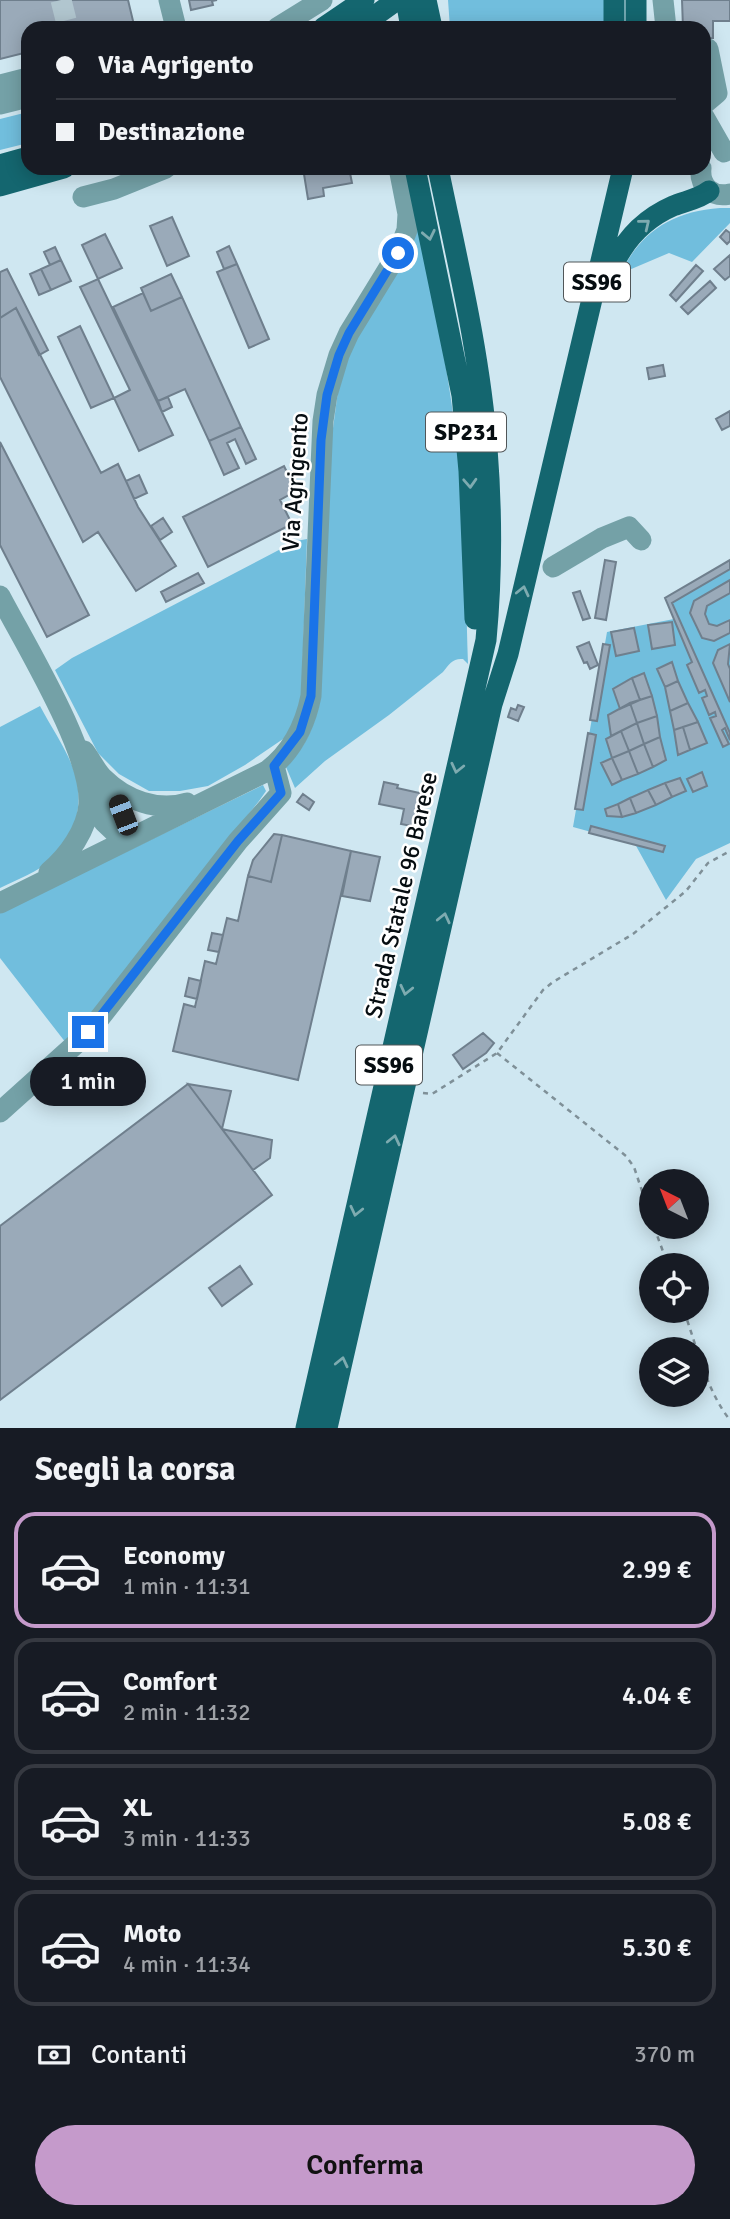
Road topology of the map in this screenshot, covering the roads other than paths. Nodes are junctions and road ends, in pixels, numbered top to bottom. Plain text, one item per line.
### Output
1 (158, 0) edge
2 (169, 0) edge
3 (322, 0) edge
4 (364, 0) edge
5 (399, 0) edge
6 (426, 0) edge
7 (614, 0) edge
8 (636, 0) edge
9 (663, 0) edge
10 (160, 21) edge
11 (174, 21) edge
12 (288, 21) edge
13 (333, 21) edge
14 (368, 21) edge
15 (408, 21) edge
16 (430, 21) edge
17 (614, 21) edge
18 (636, 21) edge
19 (665, 21) edge
20 (711, 64) edge
21 (21, 80) edge
22 (0, 85) edge
23 (711, 98) edge
24 (21, 99) edge
25 (0, 104) edge
26 (711, 128) edge
27 (727, 153) edge
28 (21, 158) edge
29 (0, 163) edge
30 (39, 175) edge
31 (149, 175) edge
32 (400, 175) edge
33 (416, 175) edge
34 (440, 175) edge
35 (454, 175) edge
36 (621, 175) edge
37 (701, 175) edge
38 (0, 186) edge
39 (725, 194) edge
40 (83, 197) dead end
41 (569, 396) junction
42 (641, 541) dead end
43 (553, 567) dead end
44 (0, 596) edge
45 (482, 702) junction
46 (274, 766) junction
47 (94, 782) junction
48 (222, 793) junction
49 (124, 841) junction
50 (32, 887) junction
51 (0, 903) edge
52 (0, 1112) edge
53 (306, 1428) edge
54 (327, 1428) edge

1 - 10 street
2 - 11 street
3 - 12 street
4 - 13 main road
5 - 14 main road
5 - 15 main road
6 - 16 main road
7 - 17 main road
8 - 18 main road
9 - 19 street
20 - 23 street
21 - 22 street
24 - 25 street
26 - 27 street
28 - 29 main road
30 - 38 main road
31 - 40 street
32 - 46 street, Via Agrigento
33 -> 45 main road, SP231
34 - 45 main road, SS96
35 - 45 main road, SS96
36 - 41 main road, SS96
37 - 39 street
41 -> 39 main road
45 -> 41 main road, SS96
42 - 43 street
44 - 47 street
45 -> 53 main road, Strada Statale 96 Barese / SS96
54 -> 45 main road, Strada Statale 96 Barese / SS96
46 - 48 street
46 - 52 street
47 - 48 street
47 - 49 street
47 - 50 street
48 - 49 street
49 - 50 street
50 - 51 street

